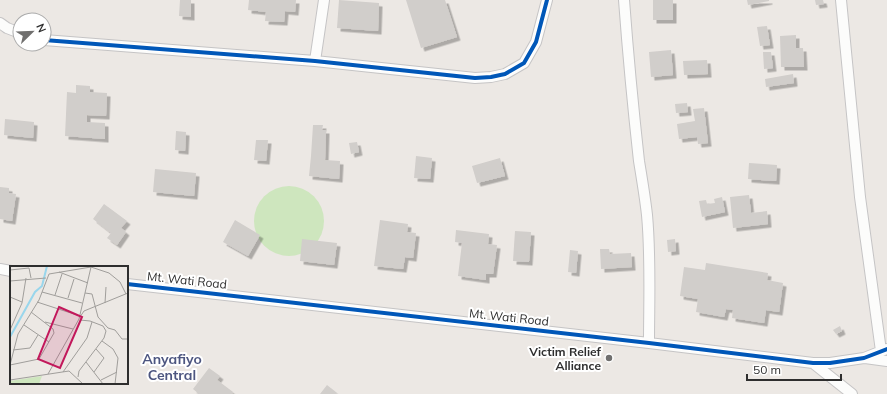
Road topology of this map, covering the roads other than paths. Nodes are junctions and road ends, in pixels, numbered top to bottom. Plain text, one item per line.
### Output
1 (324, 0) edge
2 (547, 0) edge
3 (624, 0) edge
4 (841, 0) edge
5 (0, 23) edge
6 (12, 30) edge
7 (52, 41) edge
8 (315, 61) junction
9 (0, 269) edge
10 (10, 270) edge
11 (128, 284) edge
12 (649, 343) junction
13 (884, 350) edge
14 (864, 358) junction
15 (887, 361) edge
16 (813, 363) junction
17 (852, 394) edge

1 - 8 street
2 - 8 street
3 - 12 street
4 - 13 street
5 - 6 street
7 - 8 street
9 - 10 street
11 - 12 street, Mt. Wati Road
12 - 16 street, Mt. Wati Road
13 - 14 street, Mt. Wati Road
14 - 15 street
14 - 16 street, Mt. Wati Road
16 - 17 street

